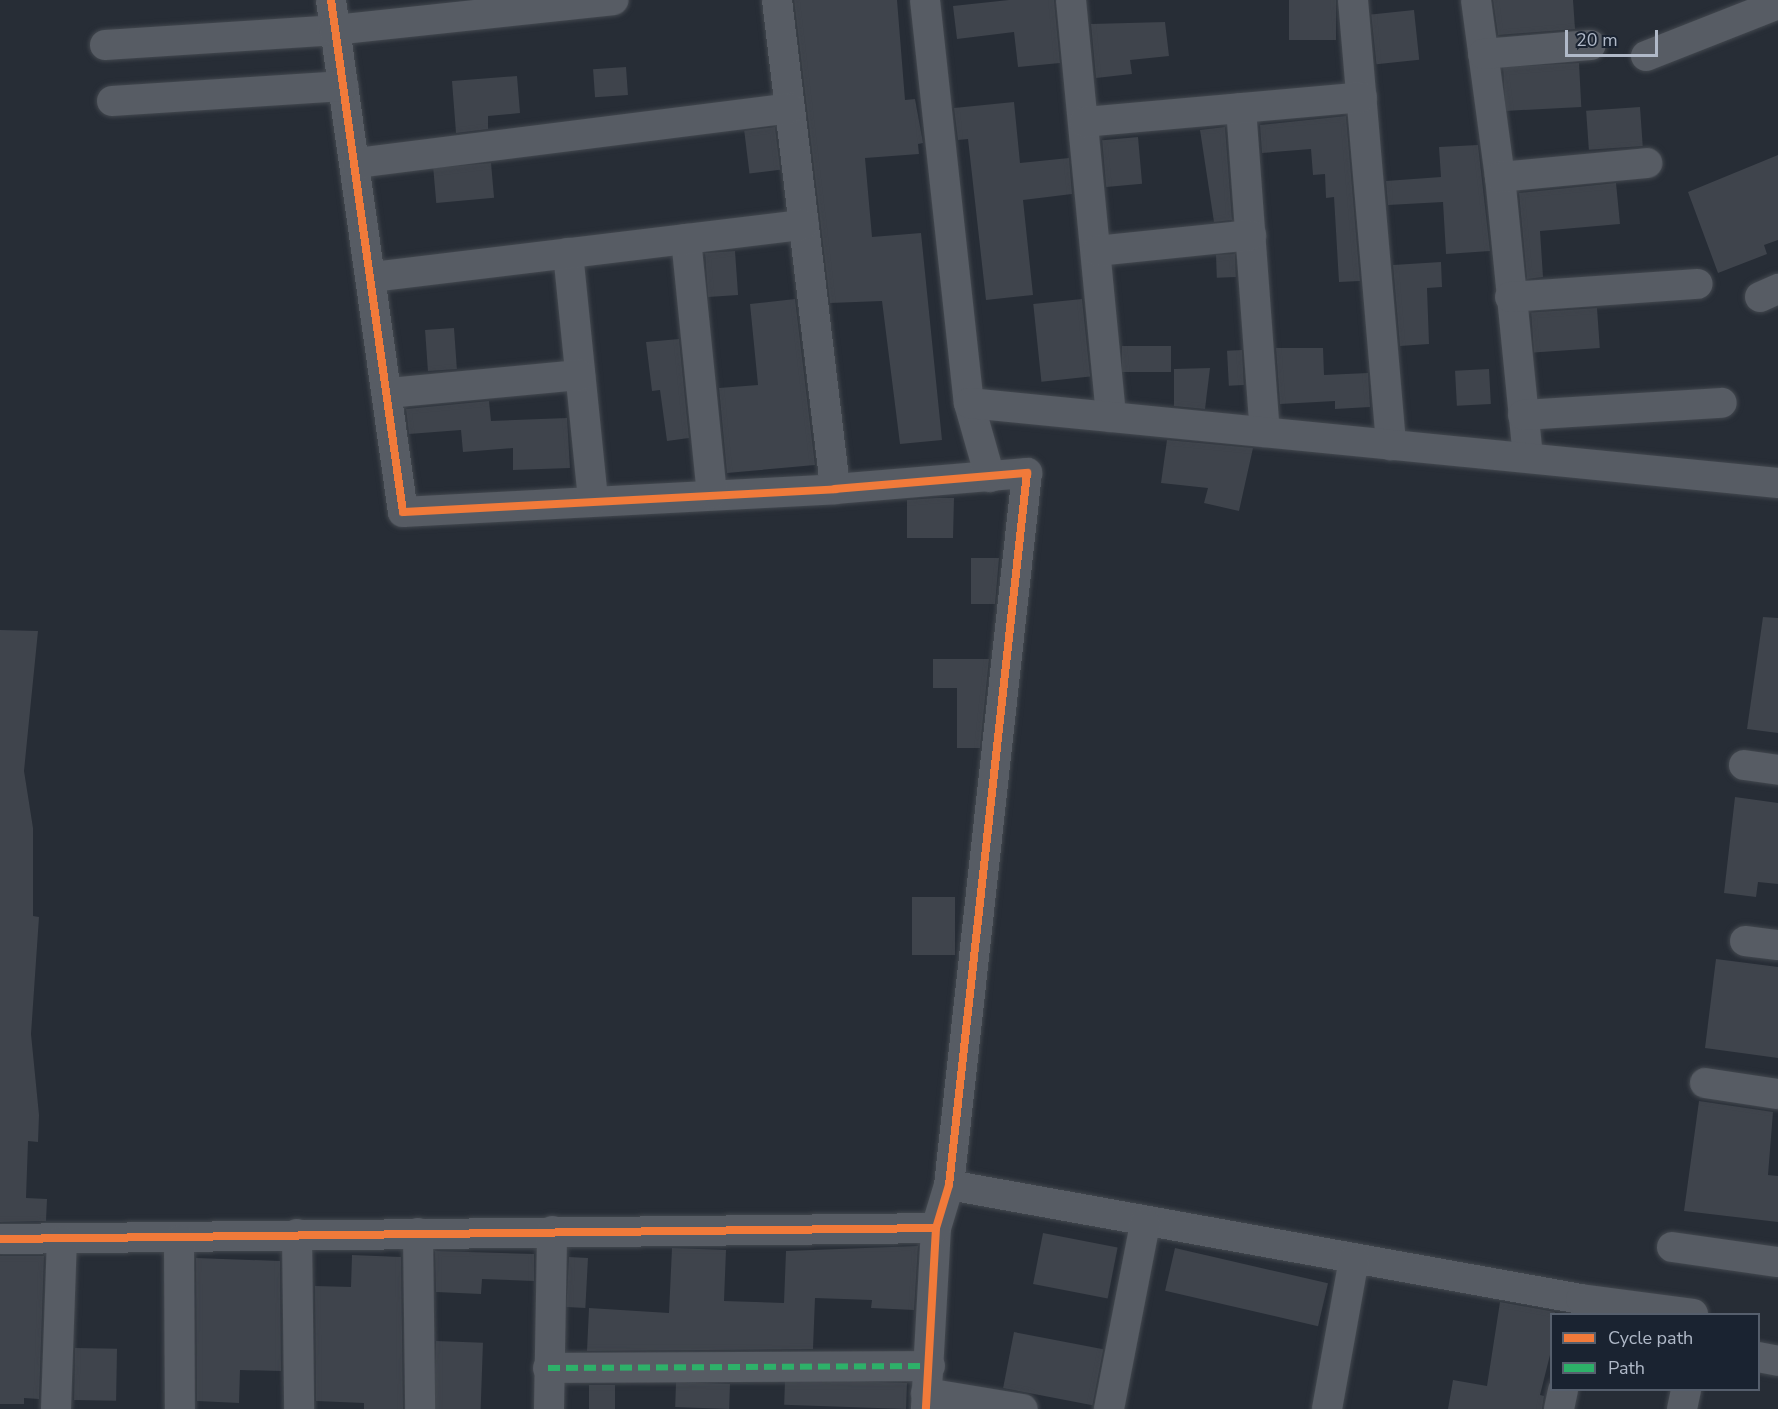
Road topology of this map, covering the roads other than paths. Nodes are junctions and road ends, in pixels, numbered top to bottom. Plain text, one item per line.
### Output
1 (331, 0) edge
2 (613, 0) edge
3 (777, 0) edge
4 (925, 0) edge
5 (1071, 0) edge
6 (1353, 0) edge
7 (1476, 0) edge
8 (1778, 4) edge
9 (334, 30) junction
10 (105, 45) dead end
11 (1591, 45) dead end
12 (1483, 54) junction
13 (1646, 56) dead end
14 (344, 86) junction
15 (1362, 97) junction
16 (112, 101) dead end
17 (790, 108) junction
18 (1241, 108) junction
19 (1084, 122) junction
20 (357, 163) junction
21 (1647, 163) dead end
22 (1500, 177) junction
23 (804, 225) junction
24 (1251, 235) junction
25 (687, 239) junction
26 (1097, 251) junction
27 (568, 253) junction
28 (372, 277) junction
29 (1698, 284) dead end
30 (1510, 297) junction
31 (580, 375) junction
32 (389, 393) junction
33 (969, 403) junction
34 (1722, 403) dead end
35 (1523, 416) junction
36 (1111, 417) junction
37 (1265, 432) junction
38 (1391, 445) junction
39 (1528, 458) junction
40 (990, 477) junction
41 (1778, 483) edge
42 (835, 489) junction
43 (712, 494) junction
44 (593, 501) junction
45 (1744, 765) dead end
46 (1778, 770) edge
47 (1745, 941) dead end
48 (1778, 945) edge
49 (1705, 1083) dead end
50 (1778, 1094) edge
51 (949, 1185) junction
52 (1145, 1223) junction
53 (936, 1228) junction
54 (552, 1231) junction
55 (418, 1233) junction
56 (297, 1234) junction
57 (0, 1239) edge
58 (179, 1240) junction
59 (62, 1241) junction
60 (1672, 1247) dead end
61 (1354, 1259) junction
62 (1778, 1262) edge
63 (1579, 1307) edge
64 (1677, 1313) edge
65 (1760, 1357) edge
66 (1778, 1361) edge
67 (548, 1368) junction
68 (927, 1389) edge
69 (1563, 1391) edge
70 (1686, 1391) edge
71 (56, 1409) edge
72 (180, 1409) edge
73 (299, 1409) edge
74 (420, 1409) edge
75 (549, 1409) edge
76 (1023, 1409) edge
77 (1109, 1409) edge
78 (1327, 1409) edge
79 (1559, 1409) edge
80 (1682, 1409) edge

1 - 9 street
2 - 9 street
3 - 17 street
4 - 33 street
5 - 19 street
6 - 15 street
7 - 12 street
8 - 13 street
9 - 10 street
9 - 14 street
11 - 12 street
12 - 22 street
14 - 16 street
14 - 20 street
15 - 18 street
15 - 38 street
17 - 20 street
17 - 23 street
18 - 19 street
18 - 24 street
19 - 26 street
20 - 28 street
21 - 22 street
22 - 30 street
23 - 25 street
23 - 42 street
24 - 26 street
24 - 37 street
25 - 27 street
25 - 43 street
26 - 36 street
27 - 28 street
27 - 31 street
28 - 32 street
29 - 30 street
30 - 35 street
31 - 32 street
31 - 44 street
32 - 44 street
33 - 36 street
33 - 40 street
34 - 35 street
35 - 39 street
36 - 37 street
37 - 38 street
38 - 39 street
39 - 41 street
40 - 42 street
40 - 51 street
42 - 43 street
43 - 44 street
45 - 46 street
47 - 48 street
49 - 50 street
51 - 52 street
51 - 53 street
52 - 61 street
52 - 77 street
53 - 54 street
53 - 68 street
54 - 55 street
54 - 67 street
55 - 56 street
55 - 74 street
56 - 58 street
56 - 73 street
57 - 59 street
58 - 59 street
58 - 72 street
59 - 71 street
60 - 62 street
61 - 63 street
61 - 78 street
63 - 64 street
65 - 66 street
67 - 68 street
67 - 75 street
68 - 76 street
69 - 79 street
70 - 80 street

